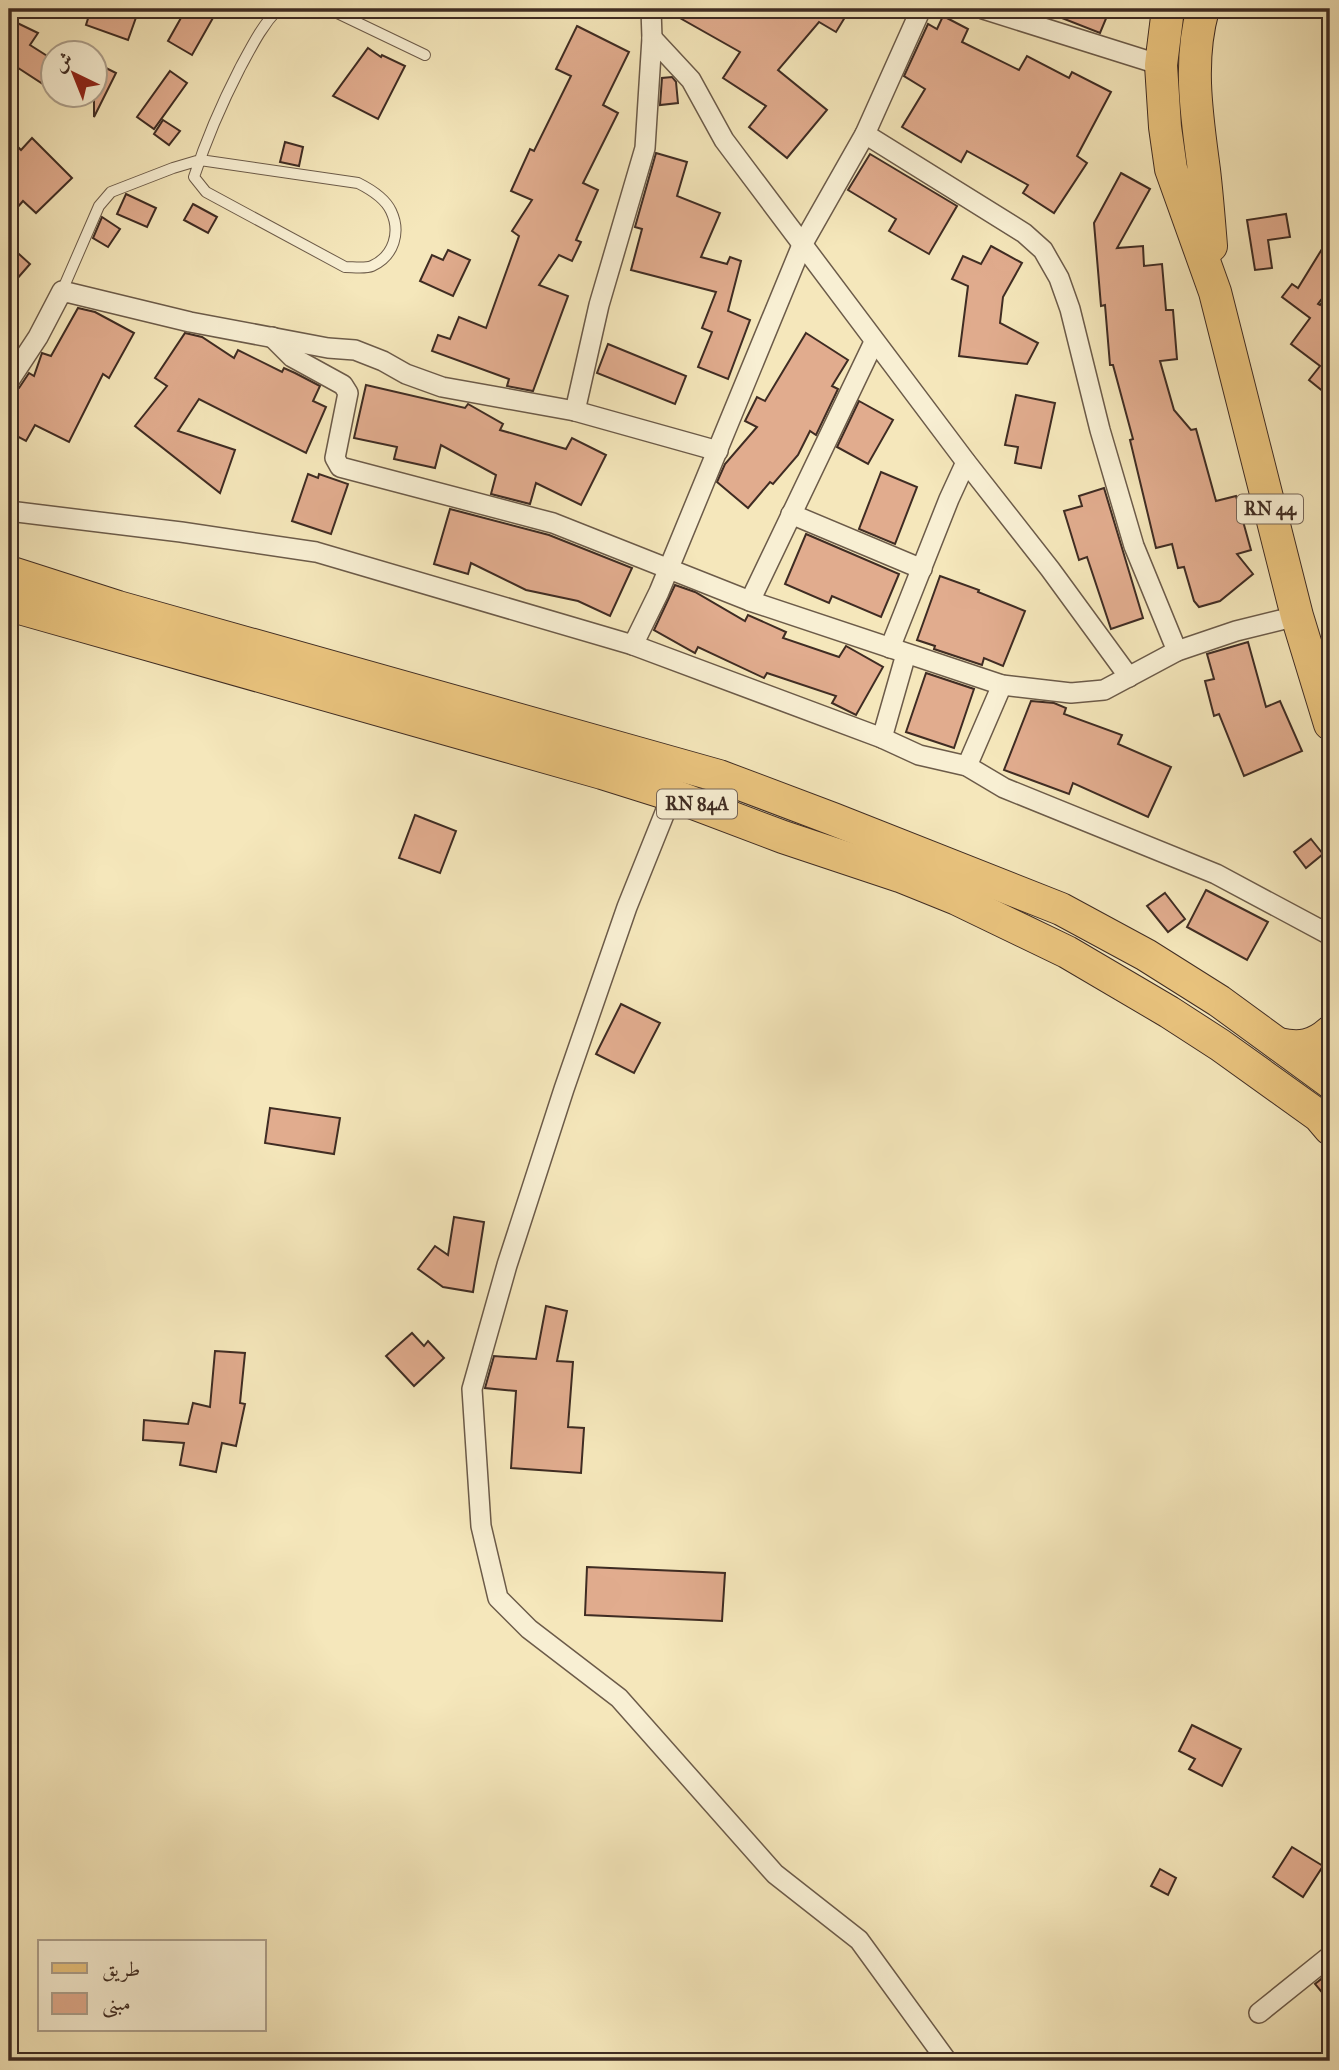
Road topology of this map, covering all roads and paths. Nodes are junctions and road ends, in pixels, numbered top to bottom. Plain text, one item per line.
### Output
1 (278, 9) edge
2 (329, 9) edge
3 (651, 9) edge
4 (921, 9) edge
5 (984, 9) edge
6 (1167, 9) edge
7 (1203, 9) edge
8 (652, 38) junction
9 (425, 55) dead end
10 (1161, 65) junction
11 (865, 134) junction
12 (200, 160) junction
13 (802, 245) junction
14 (62, 291) junction
15 (1215, 292) junction
16 (272, 337) junction
17 (874, 342) junction
18 (9, 381) edge
19 (575, 411) junction
20 (718, 451) junction
21 (965, 462) junction
22 (9, 511) edge
23 (791, 514) junction
24 (668, 569) junction
25 (922, 569) junction
26 (9, 572) edge
27 (750, 601) junction
28 (9, 605) edge
29 (1297, 616) junction
30 (634, 645) junction
31 (898, 651) junction
32 (1177, 651) junction
33 (1129, 677) junction
34 (1002, 685) junction
35 (1330, 724) edge
36 (882, 738) junction
37 (967, 766) junction
38 (672, 795) junction
39 (1330, 935) edge
40 (1330, 1032) edge
41 (1279, 1044) junction
42 (1330, 1082) edge
43 (1330, 1129) edge
44 (1330, 1956) edge
45 (1259, 2013) dead end
46 (947, 2061) edge

1 - 12 lane
2 - 9 lane
3 - 8 street
4 - 11 street
5 - 10 street
6 - 10 main road, RN 44
7 - 15 main road, RN 44
8 - 13 street
8 - 19 street
10 - 15 main road, RN 44
11 - 13 street
11 - 32 street
12 - 12 lane
12 - 14 lane
13 - 17 street
13 - 20 street
14 - 16 street
14 - 18 street
15 - 29 main road, RN 44
16 - 19 street
16 - 24 street
17 - 21 street
17 - 23 street
19 - 20 street
20 - 24 street
21 - 25 street
21 - 33 street
22 - 30 street
23 - 25 street
23 - 27 street
24 - 27 street
24 - 30 street
25 - 31 street
26 - 41 main road, RN 84A
27 - 31 street
28 - 38 main road, RN 84A
29 - 32 street
29 - 35 main road, RN 44
30 - 36 street
31 - 34 street
31 - 36 street
32 - 33 street
33 - 34 street
34 - 37 street
36 - 37 street
37 - 39 street
38 - 43 main road, RN 84A
38 - 46 street
40 - 41 main road
41 - 42 main road, RN 84A
44 - 45 street

